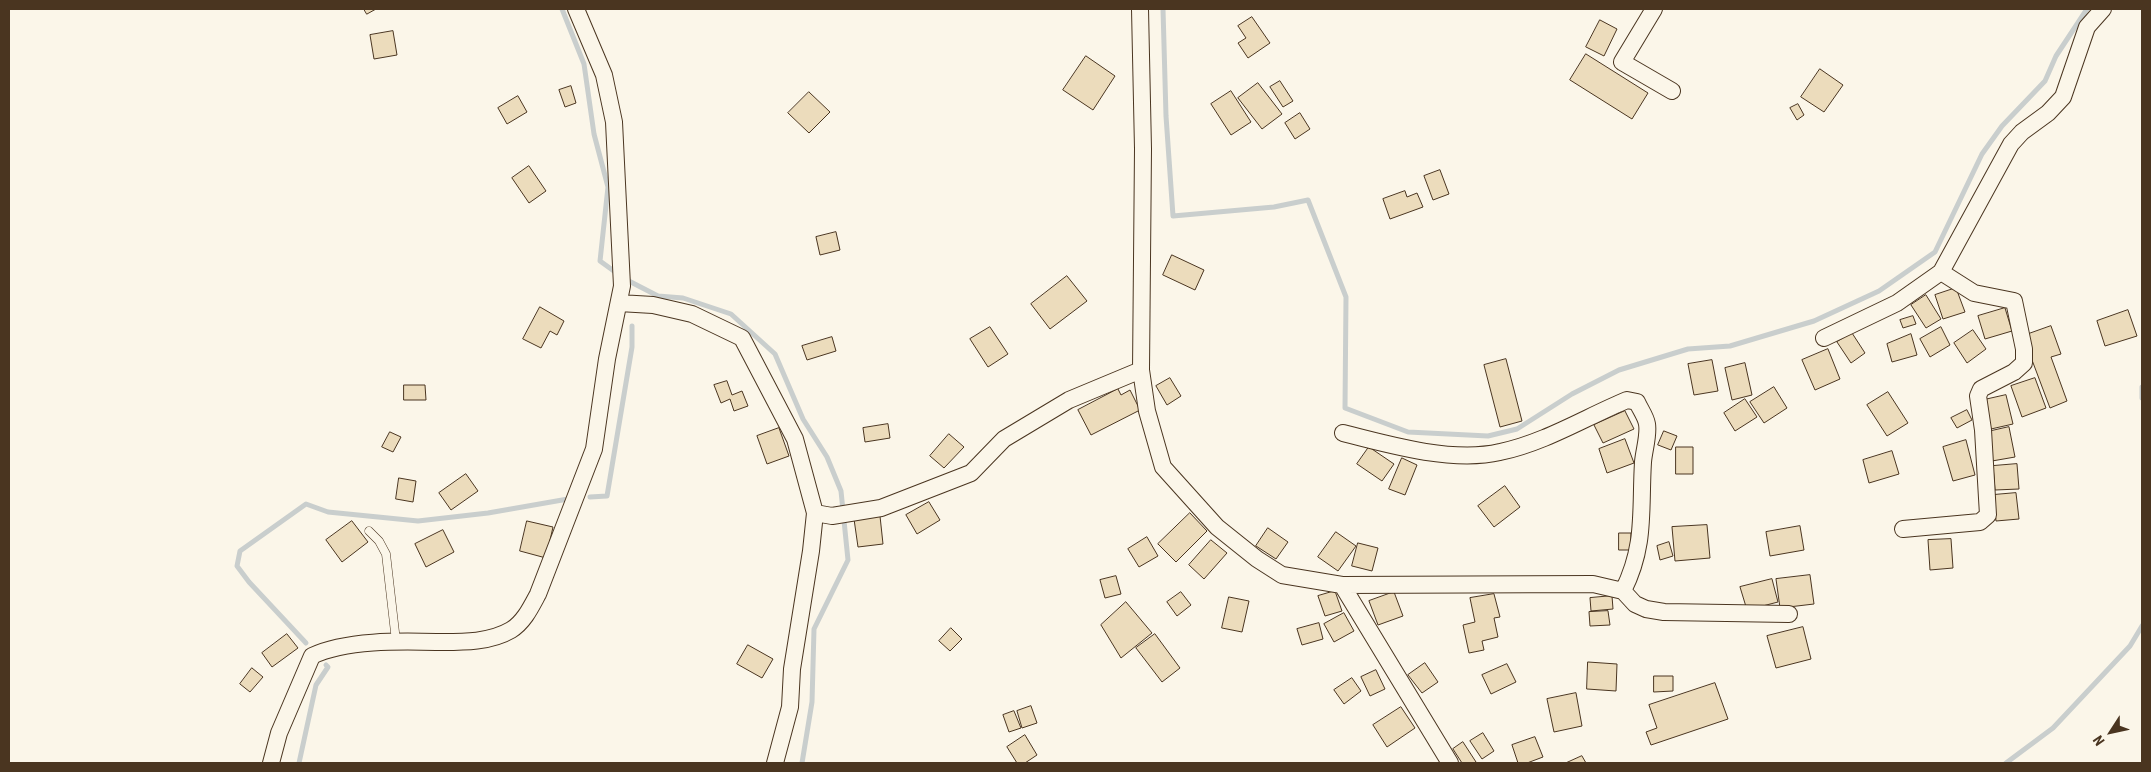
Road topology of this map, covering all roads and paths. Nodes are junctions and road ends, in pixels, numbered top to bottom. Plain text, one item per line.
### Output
1 (576, 9) edge
2 (1140, 9) edge
3 (1654, 9) edge
4 (2103, 9) edge
5 (1672, 91) dead end
6 (1941, 272) junction
7 (619, 303) junction
8 (1824, 338) dead end
9 (1141, 370) junction
10 (1343, 432) dead end
11 (824, 515) junction
12 (1904, 529) dead end
13 (369, 531) dead end
14 (1342, 584) junction
15 (1623, 591) junction
16 (1789, 614) dead end
17 (396, 641) junction
18 (271, 763) edge
19 (775, 763) edge
20 (1450, 763) edge

1 - 7 street
2 - 9 street
3 - 5 street
4 - 6 street
6 - 8 street
6 - 12 street
7 - 11 street
7 - 17 street
9 - 11 street
9 - 14 street
10 - 15 street
11 - 19 street
13 - 17 lane
14 - 15 street
14 - 20 street
15 - 16 street
17 - 18 street

